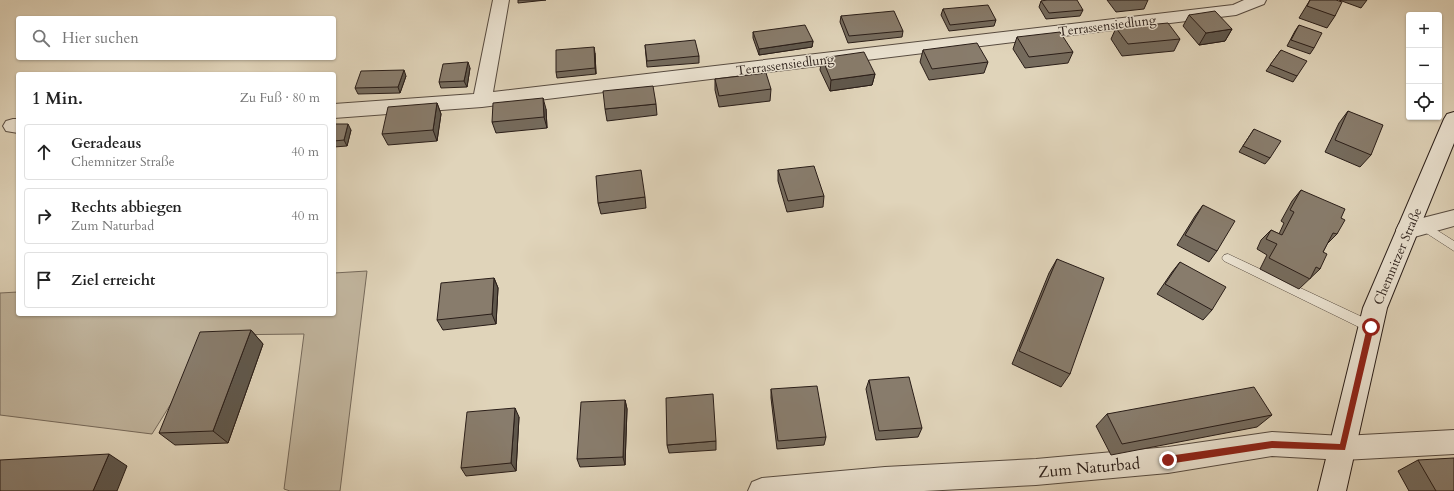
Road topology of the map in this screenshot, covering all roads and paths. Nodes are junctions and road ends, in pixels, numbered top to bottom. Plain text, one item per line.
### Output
1 (501, 0) edge
2 (1258, 0) edge
3 (482, 100) junction
4 (336, 111) edge
5 (1454, 119) edge
6 (1454, 218) edge
7 (1416, 228) junction
8 (1454, 247) edge
9 (1228, 258) dead end
10 (1371, 327) junction
11 (1454, 442) edge
12 (1343, 448) junction
13 (1334, 490) edge
14 (762, 491) edge

1 - 3 street
2 - 3 street, Terrassensiedlung
3 - 4 street, Terrassensiedlung
5 - 7 street, Chemnitzer Straße
6 - 7 street
7 - 8 lane
7 - 10 street, Chemnitzer Straße
9 - 10 lane
10 - 12 street, Chemnitzer Straße
11 - 12 street, Zum Naturbad
12 - 13 street, Chemnitzer Straße
12 - 14 street, Zum Naturbad

